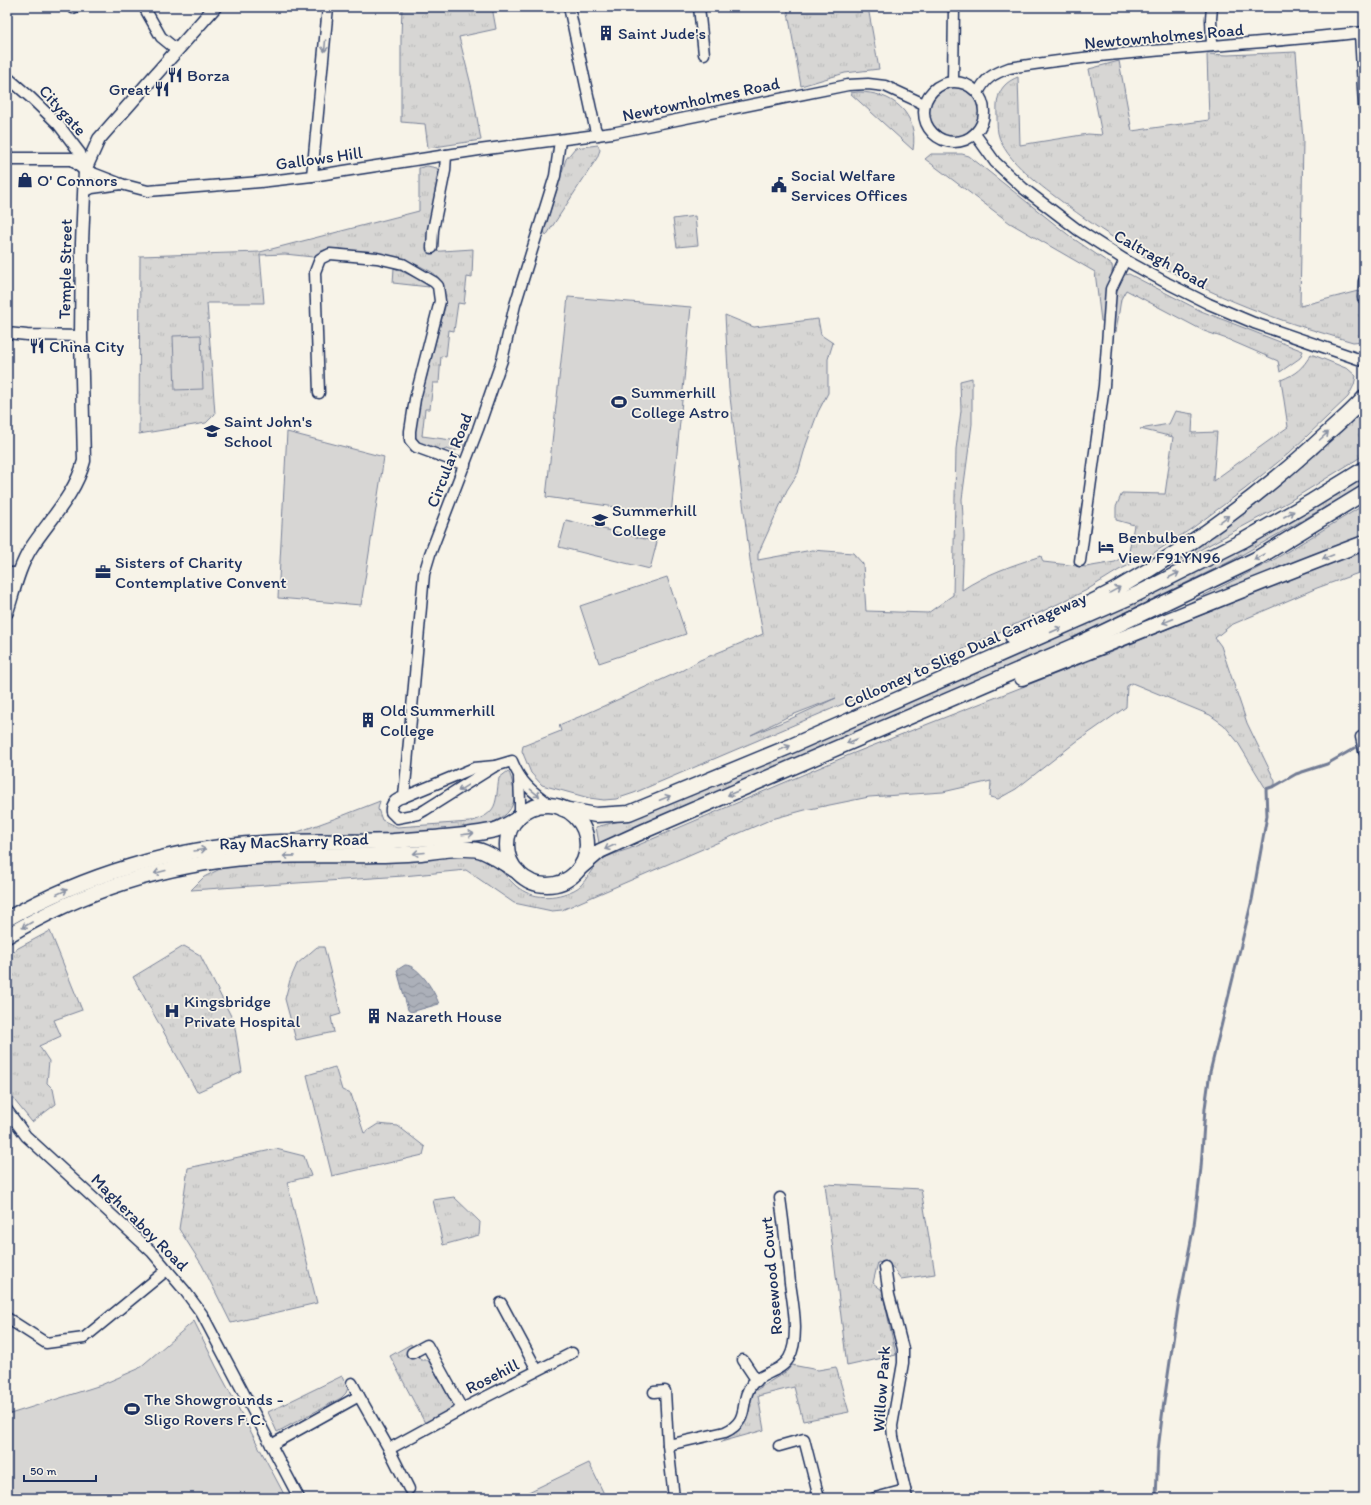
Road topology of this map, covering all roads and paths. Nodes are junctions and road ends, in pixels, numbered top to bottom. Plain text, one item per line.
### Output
1 (144, 7) edge
2 (215, 7) edge
3 (328, 7) edge
4 (569, 7) edge
5 (699, 7) edge
6 (954, 7) edge
7 (1212, 7) edge
8 (1362, 32) edge
9 (1212, 46) junction
10 (177, 50) junction
11 (704, 54) dead end
12 (7, 77) edge
13 (953, 81) junction
14 (978, 93) junction
15 (924, 104) junction
16 (1364, 107) edge
17 (975, 134) junction
18 (598, 135) junction
19 (560, 141) junction
20 (446, 155) junction
21 (7, 159) edge
22 (85, 170) junction
23 (312, 176) junction
24 (121, 184) junction
25 (84, 192) junction
26 (432, 248) dead end
27 (1125, 260) junction
28 (1364, 281) edge
29 (1363, 298) edge
30 (7, 333) edge
31 (81, 336) junction
32 (1364, 362) edge
33 (319, 393) dead end
34 (1364, 398) edge
35 (465, 464) junction
36 (1364, 469) edge
37 (1364, 493) edge
38 (1364, 543) edge
39 (1080, 561) dead end
40 (13, 573) edge
41 (7, 612) edge
42 (866, 712) junction
43 (888, 726) junction
44 (1361, 737) dead end
45 (1364, 751) edge
46 (495, 766) junction
47 (519, 778) junction
48 (404, 797) junction
49 (558, 807) junction
50 (518, 818) junction
51 (580, 868) junction
52 (518, 872) junction
53 (7, 919) edge
54 (7, 936) edge
55 (7, 1110) edge
56 (780, 1198) dead end
57 (884, 1267) dead end
58 (167, 1270) junction
59 (501, 1303) dead end
60 (7, 1318) edge
61 (412, 1353) dead end
62 (572, 1353) dead end
63 (743, 1360) dead end
64 (536, 1370) junction
65 (757, 1381) junction
66 (352, 1383) dead end
67 (654, 1392) dead end
68 (359, 1396) junction
69 (462, 1409) junction
70 (271, 1445) junction
71 (668, 1445) junction
72 (779, 1446) dead end
73 (389, 1449) junction
74 (409, 1489) dead end
75 (906, 1494) edge
76 (299, 1498) edge
77 (674, 1498) edge
78 (820, 1498) edge
79 (875, 1498) edge

1 - 10 street
2 - 10 main road
3 -> 23 street
4 - 18 street
5 - 11 street
6 - 13 street
7 - 9 street
8 - 9 street, Newtownholmes Road
8 - 16 street
9 - 14 street, Newtownholmes Road
10 - 22 main road
12 - 22 street, Citygate
13 - 14 street
13 - 15 street
14 - 17 street
15 - 17 street
15 - 18 street, Newtownholmes Road
17 - 27 street, Caltragh Road
18 - 19 street, Newtownholmes Road
19 - 20 street, Gallows Hill
19 - 35 street, Circular Road
20 - 23 street, Gallows Hill
20 - 26 street
21 - 22 main road
22 - 24 street, Gallows Hill
22 - 25 main road, Temple Street
23 - 24 street, Gallows Hill
24 - 25 street
25 - 31 main road, Temple Street
27 - 32 street, Caltragh Road
27 - 39 street
28 - 29 street
30 - 31 street
31 - 40 main road, Temple Street
33 - 35 street
42 -> 34 highway
35 - 48 street, Circular Road
42 -> 36 highway, Collooney to Sligo Dual Carriageway
37 -> 43 highway
38 -> 43 highway
40 - 41 main road, Temple Street
49 -> 42 highway, Collooney to Sligo Dual Carriageway
43 -> 51 highway
44 - 45 street
46 - 47 street
46 - 48 street
46 -> 48 street
47 -> 49 street
47 - 50 street
49 - 50 highway
49 - 51 highway
50 - 52 highway
53 -> 50 highway, Ray MacSharry Road
51 - 52 highway
52 -> 54 highway, Ray MacSharry Road
55 - 58 street, Magheraboy Road
56 - 65 street, Rosewood Court
57 - 75 street, Willow Park
58 - 60 street
58 - 70 street, Magheraboy Road
59 - 64 street, Rosehill
61 - 69 street, Rosehill
62 - 64 street, Rosehill
63 - 65 street
64 - 69 street, Rosehill
65 - 71 street, Rosewood Court
66 - 68 street
67 - 71 street
68 - 70 street
68 - 73 street
69 - 73 street, Rosehill
70 - 76 street, Magheraboy Road
71 - 77 street
72 - 78 street
73 - 74 street
75 - 79 street

